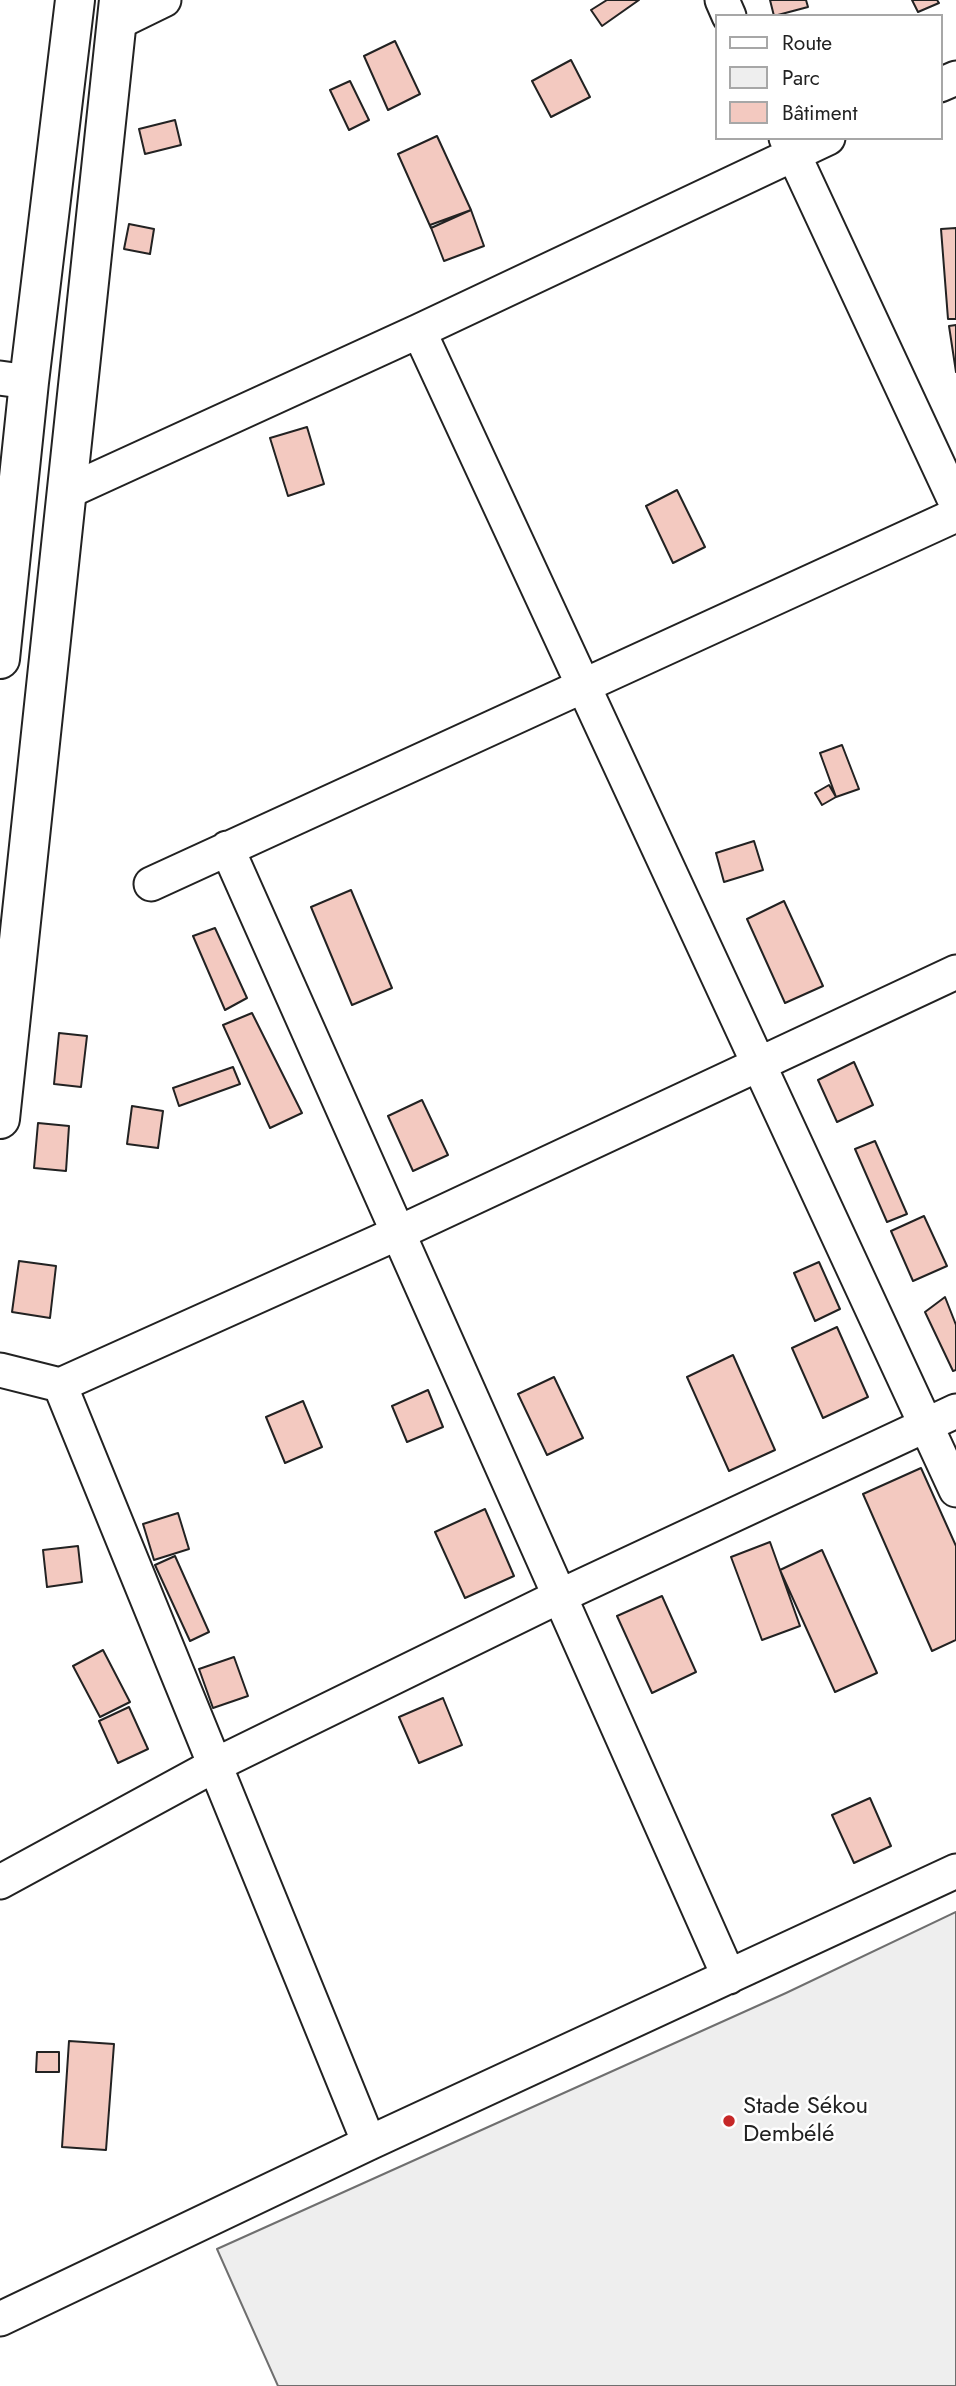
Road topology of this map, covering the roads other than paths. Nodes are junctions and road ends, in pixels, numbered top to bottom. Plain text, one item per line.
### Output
1 (75, 0) edge
2 (164, 0) edge
3 (118, 11) edge
4 (818, 140) edge
5 (790, 146) edge
6 (419, 331) junction
7 (15, 380) edge
8 (66, 492) junction
9 (956, 503) edge
10 (956, 515) edge
11 (0, 659) edge
12 (583, 685) junction
13 (227, 848) junction
14 (151, 884) dead end
15 (956, 972) edge
16 (759, 1064) junction
17 (0, 1119) edge
18 (398, 1233) junction
19 (0, 1370) edge
20 (60, 1385) junction
21 (956, 1411) edge
22 (926, 1425) junction
23 (956, 1490) edge
24 (560, 1596) junction
25 (215, 1765) junction
26 (956, 1871) edge
27 (0, 1882) edge
28 (729, 1976) junction
29 (369, 2143) junction
30 (0, 2319) edge

1 - 7 main road
2 - 3 street
3 - 8 main road
4 - 5 street
5 - 6 street
5 - 9 street
6 - 8 street
6 - 12 street
7 - 11 main road
8 - 17 main road
10 - 12 street
12 - 13 street
12 - 16 street
13 - 14 street
13 - 18 street
15 - 16 street
16 - 18 street
16 - 22 street
18 - 20 street
18 - 24 street
19 - 20 street
20 - 25 street
21 - 22 street
22 - 23 street
22 - 24 street
24 - 25 street
24 - 28 street
25 - 27 street
25 - 29 street
26 - 28 street
28 - 29 street
29 - 30 street

